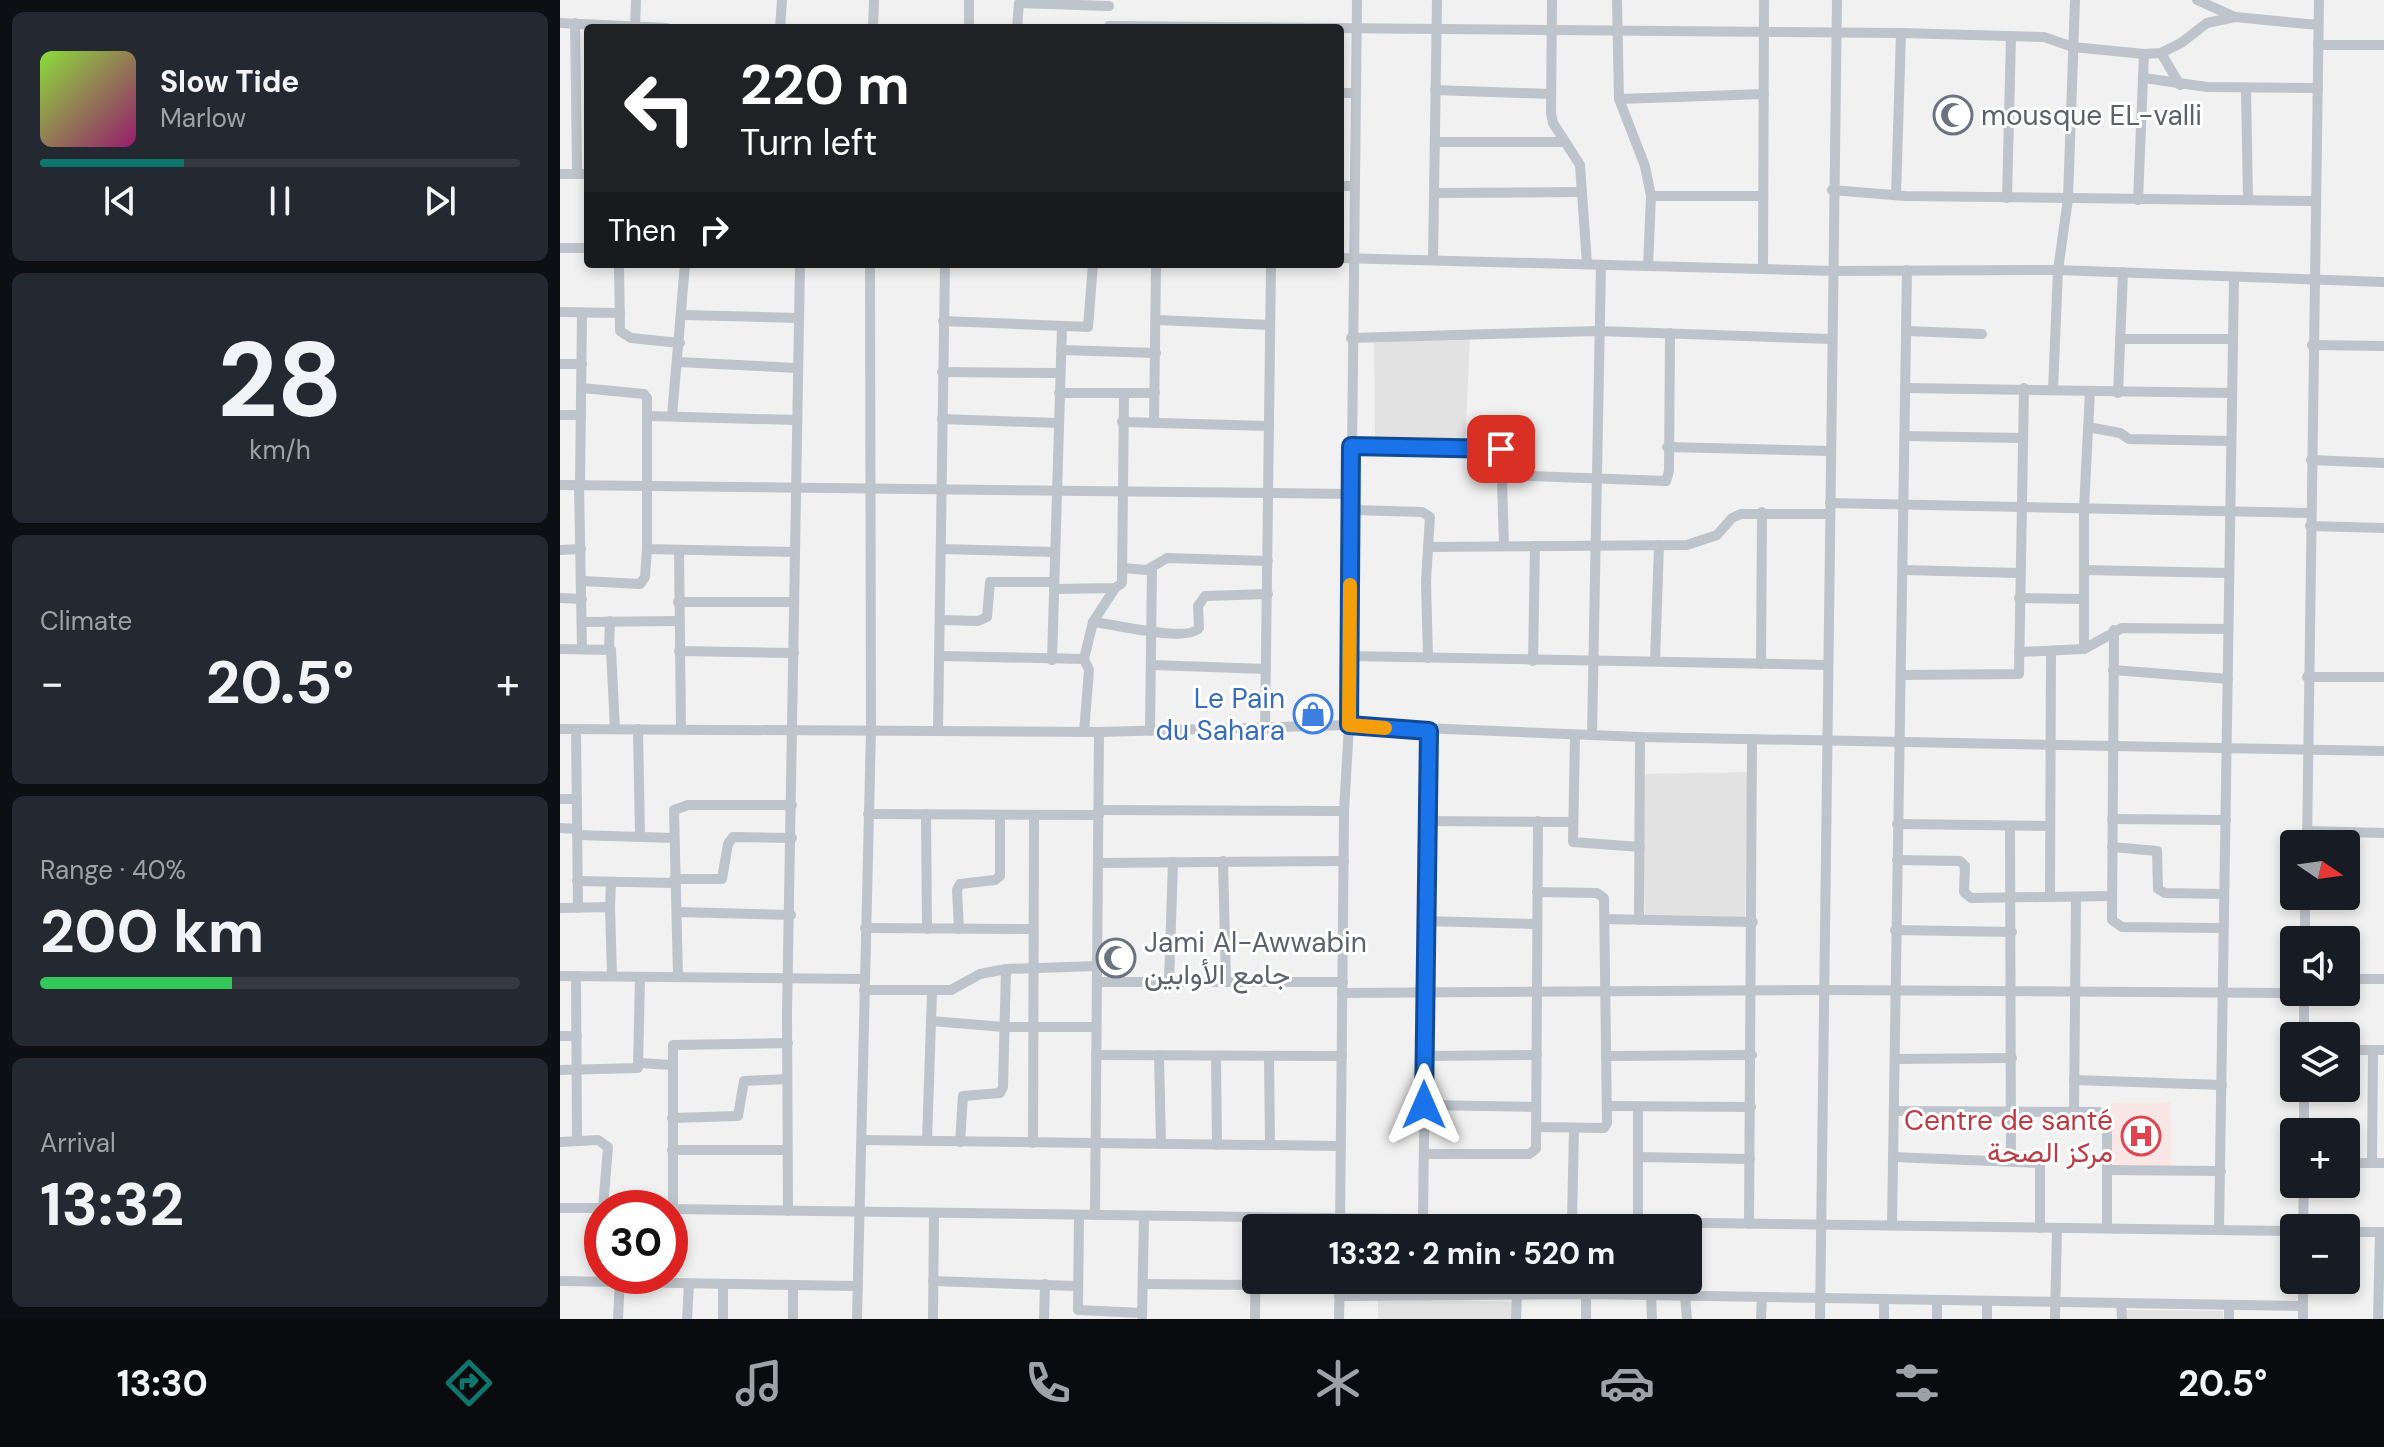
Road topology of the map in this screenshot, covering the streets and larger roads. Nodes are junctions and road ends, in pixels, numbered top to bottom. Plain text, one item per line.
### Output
1 (636, 0) edge
2 (782, 0) edge
3 (874, 0) edge
4 (969, 0) edge
5 (1357, 0) edge
6 (1437, 0) edge
7 (1552, 0) edge
8 (1617, 0) edge
9 (1764, 0) edge
10 (1837, 0) edge
11 (2075, 0) edge
12 (2319, 0) edge
13 (2201, 1) edge
14 (1043, 2) edge
15 (1109, 3) edge
16 (2235, 17) junction
17 (560, 23) edge
18 (575, 23) junction
19 (595, 24) edge
20 (635, 24) edge
21 (780, 24) edge
22 (873, 24) edge
23 (969, 24) edge
24 (1017, 24) edge
25 (1109, 24) edge
26 (2318, 25) junction
27 (1344, 28) edge
28 (1356, 28) junction
29 (1436, 29) junction
30 (1553, 30) junction
31 (1615, 31) junction
32 (1764, 32) junction
33 (1836, 33) junction
34 (1901, 33) junction
35 (2011, 36) junction
36 (2318, 45) junction
37 (2384, 45) edge
38 (2073, 47) junction
39 (2161, 53) junction
40 (2144, 54) junction
41 (2144, 78) junction
42 (2180, 85) junction
43 (2318, 88) junction
44 (2246, 89) junction
45 (1435, 90) junction
46 (1344, 93) edge
47 (1355, 93) junction
48 (1551, 94) junction
49 (1764, 94) junction
50 (1619, 99) junction
51 (1435, 142) junction
52 (1565, 142) junction
53 (560, 174) edge
54 (582, 174) edge
55 (1344, 186) edge
56 (1354, 186) junction
57 (1832, 190) junction
58 (1582, 192) junction
59 (1434, 193) junction
60 (1896, 195) junction
61 (1651, 196) junction
62 (1763, 196) junction
63 (2007, 198) junction
64 (2068, 199) junction
65 (2138, 200) junction
66 (2248, 200) junction
67 (2315, 201) junction
68 (560, 248) edge
69 (584, 248) edge
70 (1344, 258) edge
71 (1352, 258) junction
72 (1433, 260) junction
73 (1587, 264) junction
74 (1601, 265) junction
75 (1648, 266) junction
76 (619, 268) edge
77 (685, 268) edge
78 (800, 268) edge
79 (870, 268) edge
80 (945, 268) edge
81 (1093, 268) edge
82 (1156, 268) edge
83 (1271, 268) edge
84 (1763, 269) junction
85 (1907, 270) junction
86 (2058, 270) junction
87 (1833, 271) junction
88 (2123, 272) junction
89 (2234, 277) junction
90 (2314, 280) junction
91 (2384, 282) edge
92 (560, 312) edge
93 (582, 313) junction
94 (620, 313) junction
95 (683, 315) junction
96 (798, 318) junction
97 (1157, 320) junction
98 (943, 321) junction
99 (1270, 325) junction
100 (1062, 327) junction
101 (1598, 331) junction
102 (1907, 331) junction
103 (1670, 333) junction
104 (1982, 334) dead end
105 (1351, 338) junction
106 (1832, 339) junction
107 (2120, 339) junction
108 (2233, 339) junction
109 (680, 343) junction
110 (2312, 345) junction
111 (2384, 346) edge
112 (1061, 350) junction
113 (1156, 353) junction
114 (678, 362) junction
115 (560, 364) edge
116 (582, 364) junction
117 (797, 368) junction
118 (942, 372) junction
119 (1060, 373) junction
120 (582, 388) junction
121 (1905, 388) junction
122 (2024, 388) junction
123 (2053, 390) junction
124 (2090, 391) junction
125 (1059, 393) junction
126 (1124, 393) junction
127 (1155, 393) junction
128 (2118, 393) junction
129 (2232, 393) junction
130 (560, 415) edge
131 (581, 415) junction
132 (649, 416) junction
133 (672, 416) junction
134 (942, 419) junction
135 (796, 420) junction
136 (1122, 422) junction
137 (1057, 423) junction
138 (1154, 423) junction
139 (1269, 426) junction
140 (2088, 427) junction
141 (1905, 436) junction
142 (2022, 438) junction
143 (2231, 441) junction
144 (1351, 446) junction
145 (1667, 447) junction
146 (1831, 451) junction
147 (2311, 460) junction
148 (2384, 463) edge
149 (1502, 475) junction
150 (1597, 481) junction
151 (560, 485) edge
152 (580, 485) junction
153 (646, 486) junction
154 (794, 488) junction
155 (871, 488) junction
156 (941, 490) junction
157 (1056, 491) junction
158 (1122, 492) junction
159 (1270, 494) junction
160 (1352, 494) junction
161 (1904, 505) junction
162 (2020, 507) junction
163 (2084, 508) junction
164 (1830, 509) junction
165 (1352, 510) junction
166 (2230, 511) junction
167 (1762, 512) junction
168 (2310, 513) junction
169 (2310, 526) junction
170 (2384, 528) edge
171 (1504, 545) junction
172 (1659, 545) junction
173 (1535, 546) junction
174 (1428, 547) junction
175 (1596, 548) junction
176 (581, 549) junction
177 (647, 549) junction
178 (941, 549) junction
179 (560, 550) edge
180 (679, 551) junction
181 (794, 552) junction
182 (1055, 552) junction
183 (1268, 561) junction
184 (1122, 568) junction
185 (1152, 568) junction
186 (1903, 570) junction
187 (2084, 570) junction
188 (2019, 573) junction
189 (2229, 573) junction
190 (582, 581) junction
191 (1054, 586) junction
192 (1115, 588) junction
193 (1268, 594) junction
194 (560, 598) edge
195 (2019, 598) junction
196 (582, 599) junction
197 (2084, 599) junction
198 (678, 602) junction
199 (794, 602) junction
200 (941, 620) junction
201 (610, 621) junction
202 (678, 621) junction
203 (582, 622) junction
204 (1093, 622) junction
205 (2228, 629) junction
206 (2114, 630) junction
207 (1152, 633) junction
208 (560, 649) edge
209 (582, 649) junction
210 (609, 649) junction
211 (2084, 649) junction
212 (679, 651) junction
213 (2019, 652) junction
214 (2051, 652) junction
215 (794, 653) junction
216 (940, 656) junction
217 (1348, 656) junction
218 (1428, 658) junction
219 (1084, 659) junction
220 (1052, 660) junction
221 (1533, 661) junction
222 (1655, 661) junction
223 (1593, 662) junction
224 (1761, 664) junction
225 (1152, 665) junction
226 (1827, 665) junction
227 (1266, 669) junction
228 (2113, 670) junction
229 (1901, 675) junction
230 (2307, 677) junction
231 (2384, 677) edge
232 (2228, 679) junction
233 (1349, 725) junction
234 (560, 729) edge
235 (576, 729) junction
236 (615, 729) junction
237 (638, 729) junction
238 (681, 729) junction
239 (793, 729) junction
240 (871, 729) junction
241 (938, 729) junction
242 (1265, 730) junction
243 (1150, 731) junction
244 (1429, 731) junction
245 (1084, 732) junction
246 (1099, 732) junction
247 (1575, 735) junction
248 (1592, 735) junction
249 (1640, 737) junction
250 (1752, 739) junction
251 (1827, 741) junction
252 (1898, 742) junction
253 (2050, 745) junction
254 (2113, 747) junction
255 (2227, 748) junction
256 (2307, 750) junction
257 (2384, 751) edge
258 (560, 799) edge
259 (577, 799) junction
260 (792, 805) junction
261 (1344, 811) junction
262 (1099, 813) junction
263 (868, 814) junction
264 (926, 814) junction
265 (1000, 815) junction
266 (1034, 815) junction
267 (2112, 819) junction
268 (2226, 820) junction
269 (1425, 821) junction
270 (1538, 821) junction
271 (1573, 822) junction
272 (1897, 824) junction
273 (2010, 826) junction
274 (2049, 826) junction
275 (560, 828) edge
276 (2307, 830) edge
277 (577, 832) junction
278 (2360, 832) edge
279 (2384, 833) edge
280 (640, 837) junction
281 (674, 838) junction
282 (792, 838) junction
283 (1640, 847) junction
284 (2112, 847) junction
285 (1897, 860) junction
286 (1223, 861) junction
287 (1344, 861) junction
288 (1173, 862) junction
289 (1099, 863) junction
290 (577, 881) junction
291 (674, 881) junction
292 (611, 882) junction
293 (1537, 892) junction
294 (2223, 894) junction
295 (2112, 896) junction
296 (2050, 897) junction
297 (2076, 897) junction
298 (2012, 898) junction
299 (610, 907) junction
300 (560, 908) edge
301 (578, 908) junction
302 (677, 912) junction
303 (791, 915) junction
304 (1605, 919) junction
305 (1639, 920) junction
306 (1425, 921) junction
307 (1753, 922) junction
308 (1537, 924) junction
309 (865, 928) junction
310 (2222, 928) junction
311 (927, 929) junction
312 (959, 929) junction
313 (1033, 929) junction
314 (1895, 930) junction
315 (2012, 932) junction
316 (1033, 965) junction
317 (1097, 966) junction
318 (1006, 969) junction
319 (560, 976) edge
320 (576, 976) junction
321 (612, 976) junction
322 (640, 977) junction
323 (678, 977) junction
324 (789, 978) junction
325 (2360, 979) edge
326 (2384, 979) edge
327 (1097, 982) junction
328 (1169, 982) junction
329 (1226, 982) junction
330 (864, 984) junction
331 (1342, 988) junction
332 (1824, 990) junction
333 (1896, 990) junction
334 (1753, 991) junction
335 (932, 992) junction
336 (2013, 992) junction
337 (1424, 993) junction
338 (1606, 993) junction
339 (2074, 993) junction
340 (2280, 993) edge
341 (1537, 994) junction
342 (2223, 994) junction
343 (931, 1021) junction
344 (1004, 1027) junction
345 (1033, 1027) junction
346 (1096, 1027) junction
347 (560, 1036) edge
348 (577, 1036) junction
349 (788, 1043) junction
350 (2378, 1050) edge
351 (1096, 1055) junction
352 (1159, 1055) junction
353 (1537, 1055) junction
354 (1752, 1055) junction
355 (1216, 1056) junction
356 (1269, 1056) junction
357 (1342, 1056) junction
358 (1424, 1056) junction
359 (1606, 1056) junction
360 (2012, 1058) junction
361 (1895, 1059) junction
362 (640, 1063) junction
363 (671, 1065) junction
364 (560, 1070) edge
365 (577, 1070) junction
366 (787, 1079) junction
367 (2074, 1080) junction
368 (2222, 1085) junction
369 (1424, 1105) junction
370 (1607, 1106) junction
371 (1536, 1107) junction
372 (1638, 1107) junction
373 (1751, 1107) junction
374 (1895, 1111) junction
375 (2012, 1111) junction
376 (2074, 1112) junction
377 (672, 1118) junction
378 (1537, 1127) junction
379 (1574, 1128) junction
380 (862, 1140) junction
381 (577, 1141) junction
382 (927, 1141) junction
383 (560, 1142) edge
384 (960, 1142) junction
385 (1033, 1143) junction
386 (1096, 1144) junction
387 (1161, 1144) junction
388 (1217, 1145) junction
389 (1270, 1145) junction
390 (1341, 1146) junction
391 (672, 1150) junction
392 (786, 1150) junction
393 (1424, 1154) junction
394 (1638, 1157) junction
395 (1893, 1157) junction
396 (1750, 1159) junction
397 (2011, 1160) junction
398 (2360, 1163) edge
399 (2372, 1163) junction
400 (2384, 1163) edge
401 (2107, 1170) junction
402 (2221, 1171) junction
403 (604, 1190) edge
404 (671, 1190) edge
405 (560, 1208) edge
406 (584, 1208) edge
407 (688, 1209) edge
408 (788, 1211) junction
409 (860, 1212) junction
410 (934, 1213) junction
411 (1340, 1214) edge
412 (1423, 1214) edge
413 (1572, 1214) edge
414 (1638, 1214) edge
415 (1079, 1215) junction
416 (1095, 1215) junction
417 (1144, 1216) junction
418 (1242, 1217) edge
419 (1702, 1223) edge
420 (1749, 1224) junction
421 (1822, 1225) junction
422 (1892, 1225) junction
423 (2040, 1228) junction
424 (2057, 1228) junction
425 (2107, 1228) junction
426 (2219, 1230) junction
427 (2280, 1231) edge
428 (2360, 1232) edge
429 (2382, 1232) edge
430 (560, 1281) edge
431 (584, 1281) edge
432 (933, 1281) junction
433 (689, 1284) joint
434 (1045, 1284) junction
435 (1143, 1284) junction
436 (723, 1285) junction
437 (1242, 1285) edge
438 (793, 1286) junction
439 (857, 1286) junction
440 (1077, 1286) junction
441 (619, 1294) edge
442 (1255, 1294) edge
443 (1586, 1294) junction
444 (2303, 1294) edge
445 (1517, 1295) junction
446 (1651, 1295) junction
447 (1339, 1296) joint
448 (1685, 1296) junction
449 (1762, 1297) junction
450 (1820, 1298) junction
451 (1884, 1299) junction
452 (1937, 1300) junction
453 (1987, 1301) junction
454 (2382, 1302) edge
455 (2056, 1303) junction
456 (2121, 1303) junction
457 (2229, 1305) junction
458 (2303, 1306) junction
459 (1108, 1316) edge
460 (1142, 1316) edge
461 (618, 1319) edge
462 (687, 1319) edge
463 (723, 1319) edge
464 (793, 1319) edge
465 (857, 1319) edge
466 (933, 1319) edge
467 (1044, 1319) edge
468 (1255, 1319) edge
469 (1339, 1319) edge
470 (1516, 1319) edge
471 (1586, 1319) edge
472 (1652, 1319) edge
473 (1687, 1319) edge
474 (1761, 1319) edge
475 (1820, 1319) edge
476 (1884, 1319) edge
477 (1937, 1319) edge
478 (1987, 1319) edge
479 (2055, 1319) edge
480 (2122, 1319) edge
481 (2229, 1319) edge
482 (2303, 1319) edge
483 (2378, 1319) edge

1 - 20 street
2 - 21 street
3 - 22 street
4 - 23 street
5 - 28 street
6 - 29 street
7 - 30 street
8 - 31 street
9 - 32 street
10 - 33 street
11 - 38 street
12 - 26 street
13 - 16 street
14 - 15 street
14 - 24 street
15 - 25 street
16 - 26 street
16 - 39 street
17 - 18 street
18 - 19 street
18 - 54 street
26 - 36 street
27 - 28 street
28 - 29 street
28 - 47 street
29 - 30 street
29 - 45 street
30 - 31 street
30 - 48 street
31 - 32 street
31 - 50 street
32 - 33 street
32 - 49 street
33 - 34 street
33 - 57 street
34 - 35 street
34 - 60 street
35 - 38 street
35 - 63 street
36 - 37 street
36 - 43 street
38 - 40 street
38 - 64 street
39 - 40 street
39 - 42 street
40 - 41 street
41 - 42 street
41 - 65 street
42 - 44 street
43 - 44 street
43 - 67 street
44 - 66 street
45 - 48 street
45 - 51 street
46 - 47 street
47 - 56 street
48 - 52 street
49 - 50 street
49 - 62 street
50 - 61 street
51 - 52 street
51 - 59 street
52 - 58 street
53 - 54 street
55 - 56 street
56 - 71 street
57 - 60 street
57 - 87 street
58 - 59 street
58 - 73 street
59 - 72 street
60 - 63 street
61 - 62 street
61 - 75 street
62 - 84 street
63 - 64 street
64 - 65 street
64 - 86 street
65 - 66 street
66 - 67 street
67 - 90 street
68 - 69 street
70 - 71 street
71 - 72 street
71 - 105 street
72 - 73 street
73 - 74 street
74 - 75 street
74 - 101 street
75 - 84 street
76 - 94 street
77 - 95 street
78 - 96 street
79 - 155 street
80 - 98 street
81 - 100 street
82 - 97 street
83 - 99 street
84 - 87 street
85 - 86 street
85 - 87 street
85 - 102 street
86 - 88 street
86 - 123 street
87 - 106 street
88 - 89 street
88 - 107 street
89 - 90 street
89 - 108 street
90 - 91 street
90 - 110 street
92 - 93 street
93 - 94 street
93 - 116 street
94 - 109 street
95 - 96 street
95 - 109 street
96 - 117 street
97 - 99 street
97 - 113 street
98 - 100 street
98 - 118 street
99 - 139 street
100 - 112 street
101 - 103 street
101 - 105 street
101 - 150 street
102 - 104 street
102 - 121 street
103 - 106 street
103 - 145 street
105 - 144 street
106 - 146 street
107 - 108 street
107 - 128 street
108 - 129 street
109 - 114 street
110 - 111 street
110 - 147 street
112 - 113 street
112 - 119 street
113 - 127 street
114 - 117 street
114 - 133 street
115 - 116 street
116 - 120 street
117 - 135 street
118 - 119 street
118 - 134 street
119 - 125 street
120 - 131 street
120 - 132 street
121 - 122 street
121 - 141 street
122 - 123 street
122 - 142 street
123 - 124 street
124 - 128 street
124 - 140 street
125 - 126 street
125 - 137 street
126 - 127 street
126 - 136 street
127 - 138 street
128 - 129 street
129 - 143 street
130 - 131 street
131 - 152 street
132 - 133 street
132 - 153 street
133 - 135 street
134 - 137 street
134 - 156 street
135 - 154 street
136 - 138 street
136 - 158 street
137 - 157 street
138 - 139 street
139 - 159 street
140 - 143 street
140 - 163 street
141 - 142 street
141 - 161 street
142 - 162 street
143 - 166 street
144 - 149 street
144 - 160 street
145 - 146 street
145 - 150 street
146 - 164 street
147 - 148 street
147 - 168 street
149 - 150 street
149 - 171 street
150 - 175 street
151 - 152 street
152 - 153 street
152 - 176 street
153 - 154 street
153 - 177 street
154 - 155 street
154 - 181 street
155 - 156 street
155 - 240 street
156 - 157 street
156 - 178 street
157 - 158 street
157 - 182 street
158 - 159 street
158 - 184 street
159 - 160 street
159 - 183 street
160 - 165 street
161 - 162 street
161 - 164 street
161 - 186 street
162 - 163 street
162 - 188 street
163 - 166 street
163 - 187 street
164 - 167 street
164 - 226 street
165 - 174 street
165 - 217 street
166 - 168 street
166 - 189 street
167 - 172 street
167 - 224 street
168 - 169 street
169 - 170 street
169 - 230 street
171 - 173 street
171 - 174 street
172 - 175 street
172 - 222 street
173 - 175 street
173 - 221 street
174 - 218 street
175 - 223 street
176 - 179 street
176 - 190 street
177 - 180 street
177 - 190 street
178 - 182 street
178 - 200 street
180 - 181 street
180 - 198 street
181 - 199 street
182 - 191 street
183 - 185 street
183 - 193 street
184 - 185 street
184 - 192 street
185 - 207 street
186 - 188 street
186 - 229 street
187 - 189 street
187 - 197 street
188 - 195 street
189 - 205 street
190 - 196 street
191 - 192 street
191 - 200 street
191 - 220 street
192 - 204 street
193 - 207 street
193 - 227 street
194 - 196 street
195 - 197 street
195 - 213 street
196 - 203 street
197 - 211 street
198 - 199 street
198 - 202 street
199 - 215 street
200 - 216 street
201 - 202 street
201 - 203 street
201 - 210 street
202 - 212 street
203 - 209 street
204 - 207 street
204 - 219 street
205 - 206 street
205 - 232 street
206 - 211 street
206 - 228 street
207 - 225 street
208 - 209 street
209 - 210 street
210 - 236 street
211 - 214 street
212 - 215 street
212 - 238 street
213 - 214 street
213 - 229 street
214 - 253 street
215 - 239 street
216 - 220 street
216 - 241 street
217 - 218 street
217 - 233 street
218 - 221 street
219 - 220 street
219 - 245 street
221 - 223 street
222 - 223 street
222 - 224 street
223 - 248 street
224 - 226 street
225 - 227 street
225 - 243 street
226 - 251 street
227 - 242 street
228 - 232 street
228 - 254 street
229 - 252 street
230 - 231 street
230 - 256 street
232 - 255 street
233 - 242 street
233 - 244 street
233 - 261 street
234 - 235 street
235 - 236 street
235 - 259 street
236 - 237 street
237 - 238 street
237 - 280 street
238 - 239 street
239 - 240 street
239 - 260 street
240 - 241 street
240 - 263 street
241 - 245 street
242 - 243 street
243 - 246 street
244 - 247 street
244 - 269 street
245 - 246 street
246 - 262 street
247 - 248 street
247 - 271 street
248 - 249 street
249 - 250 street
249 - 283 street
250 - 251 street
250 - 307 street
251 - 252 street
251 - 332 street
252 - 253 street
252 - 272 street
253 - 254 street
253 - 274 street
254 - 255 street
254 - 267 street
255 - 256 street
255 - 268 street
256 - 257 street
256 - 276 street
258 - 259 street
259 - 277 street
260 - 281 street
260 - 282 street
261 - 262 street
261 - 287 street
262 - 266 street
262 - 289 street
263 - 264 street
263 - 309 street
264 - 265 street
264 - 311 street
265 - 266 street
265 - 312 street
266 - 313 street
267 - 268 street
267 - 284 street
268 - 294 street
269 - 270 street
269 - 306 street
270 - 271 street
270 - 293 street
271 - 283 street
272 - 273 street
272 - 285 street
273 - 274 street
273 - 298 street
274 - 296 street
275 - 277 street
277 - 280 street
277 - 290 street
278 - 279 street
280 - 281 street
281 - 291 street
282 - 291 street
282 - 303 street
283 - 305 street
284 - 294 street
284 - 295 street
285 - 298 street
285 - 314 street
286 - 287 street
286 - 288 street
286 - 329 street
287 - 331 street
288 - 289 street
288 - 328 street
289 - 317 street
290 - 292 street
290 - 301 street
291 - 292 street
291 - 302 street
292 - 299 street
293 - 304 street
293 - 308 street
294 - 310 street
295 - 297 street
295 - 310 street
296 - 297 street
296 - 298 street
297 - 339 street
298 - 315 street
299 - 301 street
299 - 321 street
300 - 301 street
302 - 303 street
302 - 323 street
303 - 324 street
304 - 305 street
304 - 338 street
305 - 307 street
306 - 308 street
306 - 337 street
307 - 334 street
308 - 341 street
309 - 311 street
309 - 330 street
310 - 342 street
311 - 312 street
312 - 313 street
313 - 316 street
314 - 315 street
314 - 333 street
315 - 336 street
316 - 317 street
316 - 318 street
316 - 345 street
317 - 327 street
318 - 335 street
318 - 344 street
319 - 320 street
320 - 321 street
320 - 348 street
321 - 322 street
322 - 323 street
322 - 362 street
323 - 324 street
324 - 330 street
324 - 349 street
325 - 326 street
327 - 328 street
327 - 346 street
328 - 329 street
329 - 331 street
330 - 335 street
330 - 380 street
331 - 337 street
331 - 357 street
332 - 333 street
332 - 334 street
332 - 421 street
333 - 336 street
333 - 361 street
334 - 338 street
334 - 354 street
335 - 343 street
336 - 339 street
336 - 360 street
337 - 341 street
337 - 358 street
338 - 341 street
338 - 359 street
339 - 342 street
339 - 367 street
340 - 342 street
341 - 353 street
342 - 368 street
343 - 344 street
343 - 382 street
344 - 345 street
344 - 384 street
345 - 346 street
345 - 385 street
346 - 351 street
347 - 348 street
348 - 365 street
349 - 363 street
349 - 366 street
350 - 399 street
351 - 352 street
351 - 386 street
352 - 355 street
352 - 387 street
353 - 358 street
353 - 371 street
354 - 359 street
354 - 373 street
355 - 356 street
355 - 388 street
356 - 357 street
356 - 389 street
357 - 390 street
358 - 369 street
359 - 370 street
360 - 361 street
360 - 375 street
361 - 374 street
362 - 363 street
362 - 365 street
363 - 377 street
364 - 365 street
365 - 381 street
366 - 377 street
366 - 392 street
367 - 368 street
367 - 376 street
368 - 402 street
369 - 371 street
369 - 393 street
370 - 372 street
370 - 379 street
371 - 378 street
372 - 373 street
372 - 394 street
373 - 396 street
374 - 375 street
374 - 395 street
375 - 376 street
375 - 397 street
376 - 401 street
377 - 391 street
378 - 379 street
378 - 393 street
379 - 413 street
380 - 382 street
380 - 409 street
381 - 383 street
381 - 403 street
382 - 384 street
384 - 385 street
385 - 386 street
386 - 387 street
386 - 416 street
387 - 388 street
388 - 389 street
389 - 390 street
390 - 411 street
391 - 392 street
391 - 404 street
392 - 408 street
393 - 412 street
394 - 396 street
394 - 414 street
395 - 397 street
395 - 422 street
396 - 420 street
397 - 423 street
398 - 399 street
399 - 400 street
401 - 402 street
401 - 425 street
402 - 426 street
405 - 406 street
407 - 408 street
408 - 409 street
409 - 410 street
409 - 439 street
410 - 415 street
410 - 432 street
415 - 416 street
415 - 440 street
416 - 417 street
417 - 418 street
417 - 435 street
419 - 420 street
420 - 421 street
421 - 422 street
421 - 450 street
422 - 423 street
423 - 424 street
424 - 425 street
424 - 455 street
425 - 426 street
426 - 427 street
428 - 429 street
429 - 454 street
430 - 431 street
432 - 434 street
432 - 466 street
433 - 436 street
433 - 462 street
434 - 440 street
434 - 467 street
435 - 437 street
435 - 460 street
436 - 438 street
436 - 463 street
438 - 439 street
438 - 464 street
439 - 465 street
440 - 459 street
441 - 461 street
442 - 468 street
443 - 445 street
443 - 446 street
443 - 471 street
444 - 458 street
445 - 447 street
445 - 470 street
446 - 448 street
446 - 472 street
447 - 469 street
448 - 449 street
448 - 473 street
449 - 450 street
449 - 474 street
450 - 451 street
450 - 475 street
451 - 452 street
451 - 476 street
452 - 453 street
452 - 477 street
453 - 455 street
453 - 478 street
454 - 483 street
455 - 456 street
455 - 479 street
456 - 457 street
456 - 480 street
457 - 458 street
457 - 481 street
458 - 482 street
459 - 460 street

